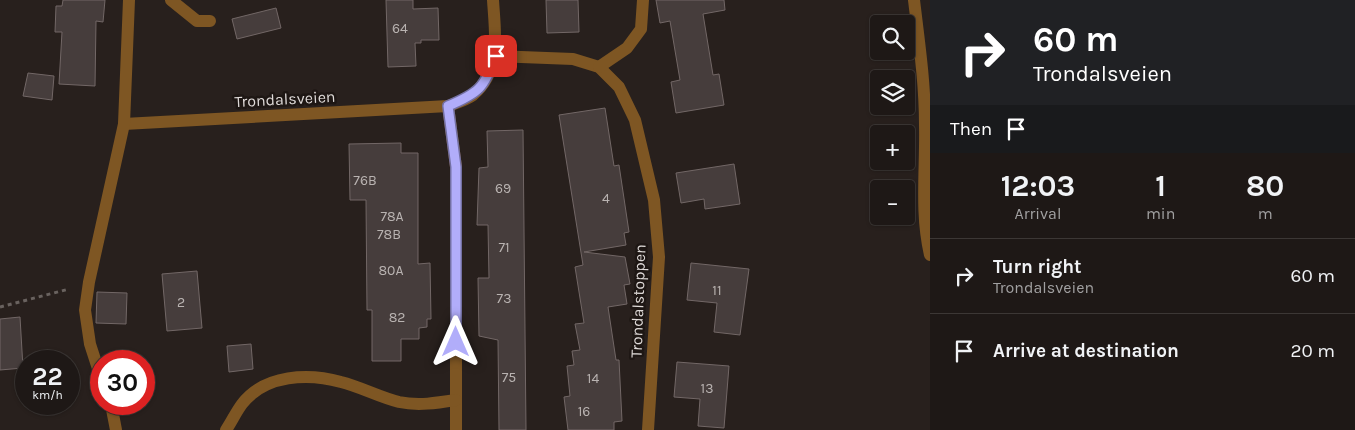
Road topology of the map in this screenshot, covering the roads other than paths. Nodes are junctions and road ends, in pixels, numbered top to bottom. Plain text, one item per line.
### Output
1 (129, 0) edge
2 (172, 0) edge
3 (493, 0) edge
4 (643, 0) edge
5 (914, 0) edge
6 (210, 21) dead end
7 (496, 56) junction
8 (599, 68) junction
9 (448, 106) junction
10 (124, 124) junction
11 (928, 125) edge
12 (930, 255) edge
13 (92, 350) edge
14 (456, 400) junction
15 (113, 415) edge
16 (116, 428) edge
17 (226, 430) edge
18 (456, 430) edge
19 (648, 430) edge

1 - 10 street
2 - 6 street
3 - 7 street, Trondalsveien
4 - 8 street
5 - 11 street
7 - 8 street, Trondalstoppen
7 - 9 street, Trondalsveien
8 - 19 street, Trondalstoppen
9 - 10 street, Trondalsveien
9 - 14 street
10 - 13 street
11 - 12 street
14 - 17 street
14 - 18 street
15 - 16 street

